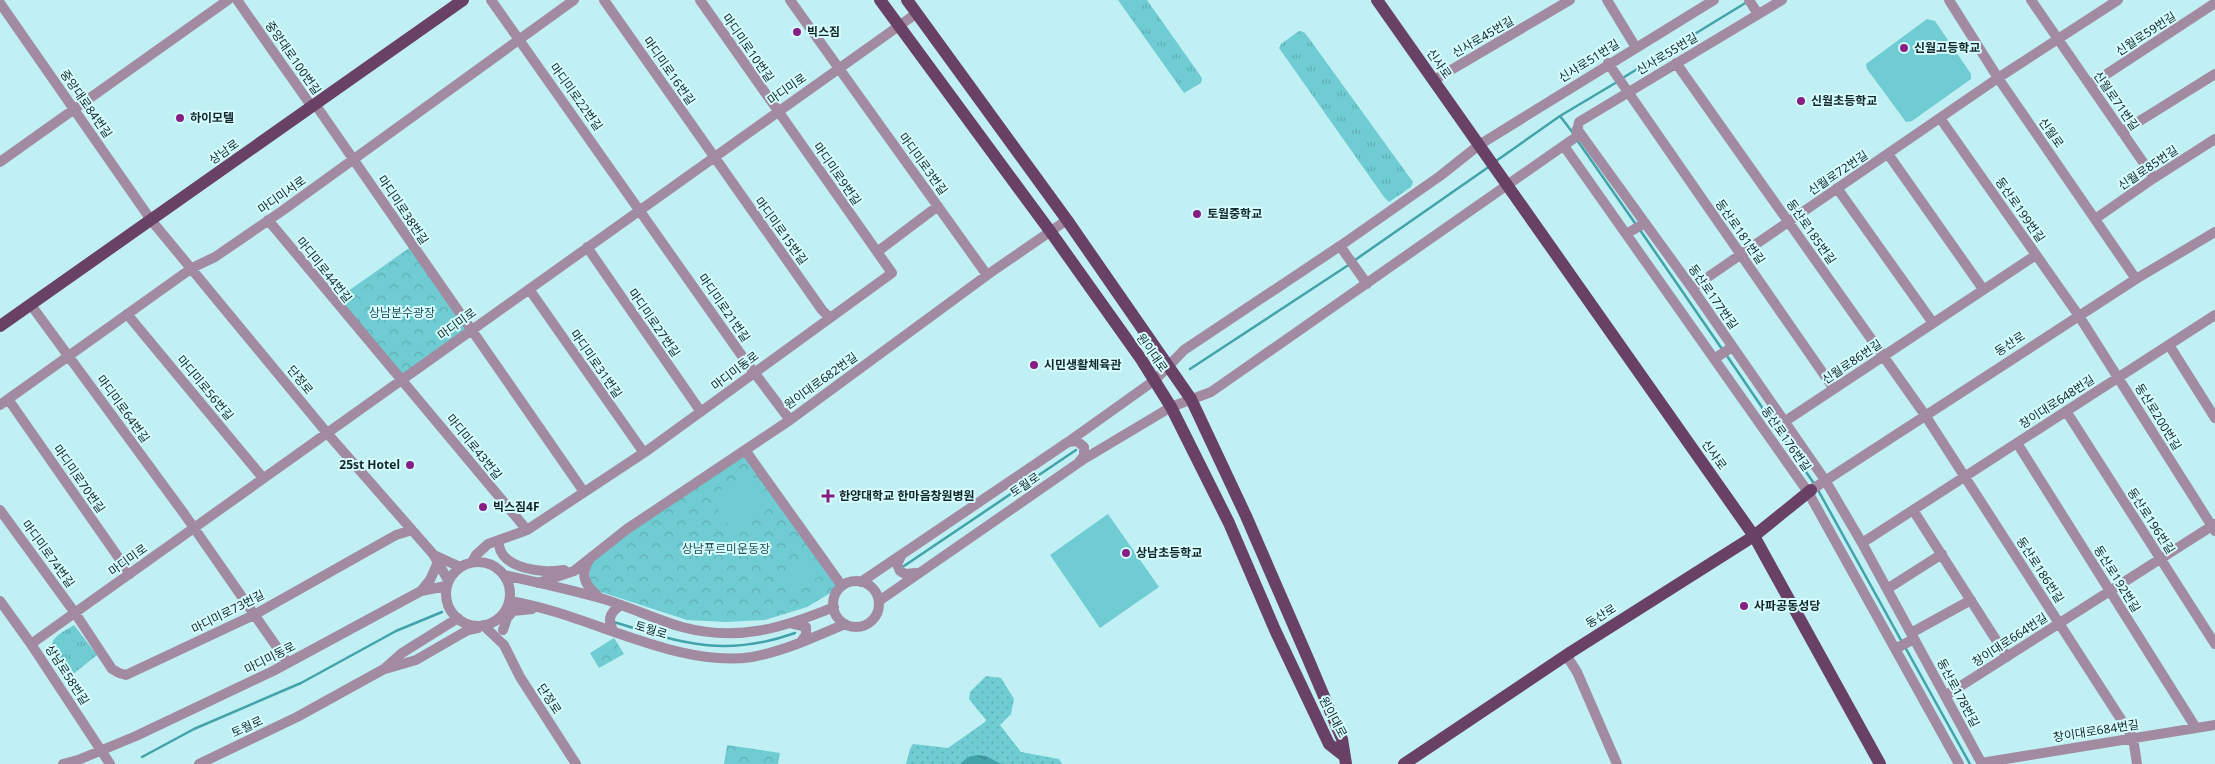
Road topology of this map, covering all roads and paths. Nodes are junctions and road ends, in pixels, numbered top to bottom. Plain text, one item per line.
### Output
1 (228, 0) edge
2 (237, 0) edge
3 (463, 0) edge
4 (491, 0) edge
5 (574, 0) edge
6 (604, 0) edge
7 (700, 0) edge
8 (790, 0) edge
9 (880, 0) edge
10 (907, 0) edge
11 (1377, 0) edge
12 (1570, 0) edge
13 (1607, 0) edge
14 (1714, 0) edge
15 (1749, 0) edge
16 (1782, 0) edge
17 (1949, 0) edge
18 (2031, 0) edge
19 (2118, 0) edge
20 (0, 3) edge
21 (2215, 3) edge
22 (917, 13) junction
23 (1757, 13) junction
24 (898, 26) junction
25 (519, 39) junction
26 (2058, 39) junction
27 (1635, 46) junction
28 (1676, 63) junction
29 (1610, 65) junction
30 (838, 67) junction
31 (2215, 74) edge
32 (1998, 78) junction
33 (1434, 80) junction
34 (2090, 85) junction
35 (1626, 91) junction
36 (313, 106) junction
37 (74, 109) junction
38 (777, 111) junction
39 (1940, 118) junction
40 (2122, 132) junction
41 (1577, 133) junction
42 (2215, 139) edge
43 (1479, 145) junction
44 (1565, 145) junction
45 (1888, 154) junction
46 (712, 157) junction
47 (353, 160) junction
48 (0, 162) edge
49 (2154, 178) junction
50 (1504, 180) junction
51 (1837, 188) junction
52 (938, 206) junction
53 (640, 209) junction
54 (151, 220) junction
55 (268, 220) junction
56 (1066, 220) junction
57 (2095, 220) junction
58 (1788, 222) junction
59 (1643, 223) junction
60 (1050, 231) junction
61 (2215, 232) edge
62 (1628, 234) junction
63 (1340, 246) junction
64 (587, 247) junction
65 (876, 252) junction
66 (1740, 255) junction
67 (2036, 255) junction
68 (192, 268) junction
69 (987, 275) junction
70 (2136, 278) junction
71 (1367, 284) junction
72 (528, 288) junction
73 (1692, 288) junction
74 (1983, 289) junction
75 (31, 305) junction
76 (126, 314) junction
77 (2215, 315) edge
78 (2079, 316) junction
79 (830, 318) junction
80 (1933, 323) junction
81 (0, 326) edge
82 (470, 330) junction
83 (2169, 345) junction
84 (1730, 348) junction
85 (68, 356) junction
86 (1883, 356) junction
87 (1716, 358) junction
88 (1168, 365) junction
89 (754, 372) junction
90 (2118, 378) junction
91 (402, 379) junction
92 (1155, 380) junction
93 (1834, 389) junction
94 (1191, 399) junction
95 (4, 402) edge
96 (1171, 407) junction
97 (2066, 411) junction
98 (701, 412) junction
99 (1925, 415) junction
100 (2215, 418) edge
101 (790, 420) junction
102 (1784, 422) junction
103 (327, 433) junction
104 (1068, 442) junction
105 (2017, 443) junction
106 (745, 450) junction
107 (644, 453) junction
108 (1079, 463) junction
109 (1964, 477) junction
110 (263, 478) junction
111 (1823, 482) junction
112 (1809, 491) junction
113 (584, 492) junction
114 (0, 510) edge
115 (1913, 510) junction
116 (2214, 527) edge
117 (194, 528) junction
118 (412, 530) junction
119 (527, 530) junction
120 (1754, 536) junction
121 (501, 543) junction
122 (1862, 543) junction
123 (902, 554) junction
124 (1942, 554) junction
125 (435, 558) junction
126 (2160, 559) junction
127 (472, 562) junction
128 (586, 562) junction
129 (492, 565) junction
130 (460, 567) junction
131 (919, 572) junction
132 (130, 574) junction
133 (504, 575) junction
134 (861, 582) junction
135 (448, 583) junction
136 (538, 583) junction
137 (842, 586) junction
138 (1887, 589) junction
139 (421, 591) junction
140 (2110, 591) junction
141 (600, 598) junction
142 (1971, 600) junction
143 (0, 601) edge
144 (509, 601) junction
145 (878, 601) junction
146 (621, 605) junction
147 (544, 608) junction
148 (834, 608) junction
149 (75, 613) junction
150 (254, 615) junction
151 (501, 615) junction
152 (458, 618) junction
153 (2059, 623) junction
154 (793, 624) junction
155 (845, 624) junction
156 (485, 626) junction
157 (503, 630) junction
158 (614, 632) junction
159 (1912, 638) junction
160 (31, 644) junction
161 (800, 644) junction
162 (2215, 644) edge
163 (504, 645) junction
164 (1897, 648) junction
165 (1566, 655) junction
166 (2007, 656) junction
167 (288, 663) junction
168 (384, 669) junction
169 (1945, 696) junction
170 (2215, 725) edge
171 (2196, 728) junction
172 (2133, 738) junction
173 (103, 750) junction
174 (1344, 760) edge
175 (65, 764) edge
176 (110, 764) edge
177 (199, 764) edge
178 (576, 764) edge
179 (1404, 764) edge
180 (1617, 764) edge
181 (1880, 764) edge
182 (1959, 764) edge
183 (1982, 764) edge
184 (2137, 764) edge

1 - 37 street
2 - 36 street, 중앙대로100번길
3 - 36 main road, 상남로
4 - 25 street, 마디미로22번길
5 - 25 street, 마디미서로
6 - 46 street, 마디미로16번길
7 - 38 street, 마디미로10번길
8 - 30 street, 마디미로3번길
9 - 24 main road, 원이대로
10 - 22 main road, 원이대로
11 - 33 main road, 신사로
12 - 33 street, 신사로45번길
13 - 27 street
14 - 27 street, 신사로51번길
15 - 23 street
16 - 23 street, 신사로55번길
17 - 32 street, 신월로
18 - 26 street
19 - 26 street
20 - 37 street, 중앙대로84번길
21 - 34 street, 신월로59번길
22 - 24 street, 마디미로
22 - 56 main road, 원이대로
23 - 28 street, 신사로55번길
24 - 30 street, 마디미로
24 - 60 main road, 원이대로
25 - 47 street, 마디미서로
25 - 53 street, 마디미로22번길
26 - 32 street
26 - 34 street, 신월로71번길
27 - 29 street, 신사로51번길
28 - 35 street, 신사로55번길
28 - 58 street, 동산로185번길
29 - 35 street, 동산로181번길
29 - 43 street, 신사로51번길
30 - 38 street, 마디미로
30 - 52 street, 마디미로3번길
31 - 40 street
32 - 39 street, 신월로72번길
32 - 57 street, 신월로
33 - 43 main road, 신사로
34 - 40 street, 신월로71번길
35 - 41 street, 신사로55번길
35 - 66 street, 동산로181번길
36 - 47 street, 마디미로38번길
36 - 54 main road, 상남로
37 - 48 street
37 - 54 street, 중앙대로84번길
38 - 46 street, 마디미로
38 - 65 street, 마디미로9번길
39 - 45 street, 신월로72번길
39 - 67 street, 동산로199번길
40 - 49 street, 신월로71번길
41 - 44 street, 신사로55번길
41 - 59 street, 동산로177번길
42 - 49 street, 신월로85번길
43 - 50 main road, 신사로
43 - 63 street, 신사로51번길
44 - 50 street
44 - 62 street, 동산로176번길
45 - 51 street, 신월로72번길
45 - 74 street
46 - 53 street, 마디미로
46 - 79 street, 마디미로15번길
47 - 55 street, 마디미서로
47 - 82 street, 마디미로38번길
49 - 57 street, 신월로85번길
50 - 71 street, 토월로
50 - 120 main road, 신사로
51 - 58 street, 신월로72번길
51 - 80 street
52 - 65 street
52 - 69 street, 마디미로3번길
53 - 64 street, 마디미로
53 - 89 street, 마디미로21번길
54 - 68 street, 단정로
54 - 75 main road, 상남로
55 - 68 street, 마디미서로
55 - 91 street, 마디미로44번길
56 - 60 street, 원이대로682번길
56 - 88 main road, 원이대로
57 - 70 street, 신월로
58 - 66 street, 신월로72번길
58 - 86 street, 동산로185번길
59 - 62 street
59 - 73 street, 동산로177번길
60 - 69 street, 원이대로682번길
60 - 92 main road, 원이대로
61 - 70 street, 동산로
62 - 87 street, 동산로176번길
63 - 71 street
63 - 88 street, 토월로
64 - 72 street, 마디미로
64 - 98 street, 마디미로27번길
65 - 79 street, 마디미동로
66 - 73 street, 신월로72번길
66 - 93 street, 동산로181번길
67 - 74 street, 신월로86번길
67 - 78 street, 동산로199번길
68 - 76 street, 마디미서로
68 - 103 street, 단정로
69 - 101 street, 원이대로682번길
70 - 78 street, 동산로
71 - 94 street, 토월로
72 - 82 street, 마디미로
72 - 107 street, 마디미로31번길
73 - 84 street, 동산로177번길
74 - 80 street, 신월로86번길
75 - 81 main road, 상남로
75 - 85 street, 마디미로64번길
76 - 85 street, 마디미서로
76 - 110 street, 마디미로56번길
77 - 83 street, 창이대로648번길
78 - 90 street, 동산로200번길
78 - 99 street, 동산로
79 - 89 street, 마디미동로
80 - 86 street, 신월로86번길
82 - 91 street, 마디미로
82 - 113 street
83 - 90 street, 창이대로648번길
83 - 100 street
84 - 87 street
84 - 102 street, 동산로177번길
85 - 95 street, 마디미서로
85 - 117 street, 마디미로64번길
86 - 93 street, 신월로86번길
86 - 99 street, 동산로185번길
87 - 112 street, 동산로176번길
88 - 92 street, 토월로
88 - 94 main road, 원이대로
89 - 98 street, 마디미동로
89 - 101 street, 마디미로21번길
90 - 97 street, 창이대로648번길
90 - 116 street, 동산로200번길
91 - 103 street, 마디미로
91 - 119 street, 마디미로43번길
92 - 96 main road, 원이대로
92 - 104 street, 토월로
93 - 102 street, 신월로86번길
94 - 96 street, 토월로
94 - 174 main road, 원이대로
95 - 132 street, 마디미로70번길
96 - 108 street, 토월로
96 - 174 main road, 원이대로
97 - 105 street, 창이대로648번길
97 - 126 street, 동산로196번길
98 - 107 street, 마디미동로
99 - 109 street, 동산로186번길
99 - 111 street, 동산로
101 - 106 street, 원이대로682번길
102 - 111 street, 동산로177번길
103 - 110 street, 마디미로
103 - 118 street, 단정로
104 - 108 street
104 - 123 street, 토월로
105 - 109 street, 창이대로648번길
105 - 140 street, 동산로192번길
106 - 128 street, 원이대로682번길
106 - 137 street
107 - 113 street, 마디미동로
108 - 131 street, 토월로
109 - 115 street, 창이대로648번길
109 - 153 street, 동산로186번길
110 - 117 street, 마디미로
111 - 112 street, 동산로
111 - 122 street, 동산로178번길
112 - 120 main road, 동산로
112 - 164 street, 동산로176번길
113 - 119 street, 마디미동로
114 - 149 street, 마디미로74번길
115 - 122 street, 창이대로648번길
115 - 124 street
116 - 126 street, 창이대로664번길
117 - 132 street, 마디미로
117 - 150 street, 마디미로64번길
118 - 125 street, 단정로
118 - 150 street, 마디미로73번길
119 - 121 street, 마디미동로
120 - 165 main road, 동산로
120 - 181 main road, 신사로
121 - 127 street, 마디미동로
121 - 128 street
121 - 129 street
122 - 138 street, 동산로178번길
123 - 131 street
123 - 134 street, 토월로
124 - 138 street
124 - 142 street
125 - 130 street, 단정로
125 - 135 street, 단정로
125 - 139 street
126 - 140 street, 창이대로664번길
126 - 162 street, 동산로196번길
127 - 129 street
127 - 130 street
128 - 136 street
128 - 141 street
129 - 133 street
130 - 135 street
131 - 145 street, 토월로
132 - 149 street, 마디미로
133 - 136 street, 토월로
133 - 144 street
134 - 137 street
134 - 145 street
135 - 139 street, 마디미동로
135 - 152 street
136 - 141 street, 토월로
137 - 148 street
138 - 159 street, 동산로178번길
139 - 167 street, 마디미동로
140 - 153 street, 창이대로664번길
140 - 171 street, 동산로192번길
141 - 146 street, 토월로
142 - 159 street
142 - 166 street
143 - 160 street, 상남로58번길
144 - 147 street, 토월로
144 - 151 street
145 - 155 street
146 - 154 street, 토월로
146 - 158 street
147 - 157 street
147 - 158 street, 토월로
148 - 154 street, 토월로
148 - 155 street
149 - 150 street, 마디미로73번길
149 - 160 street, 마디미로
150 - 167 street, 마디미로64번길
151 - 156 street
151 - 157 street, 단정로
152 - 156 street
152 - 168 street, 토월로
153 - 166 street, 창이대로664번길
153 - 172 street, 동산로186번길
154 - 161 street
155 - 161 street, 토월로
156 - 163 street, 단정로
156 - 168 street
157 - 163 street, 단정로
158 - 161 street, 토월로
159 - 164 street
159 - 169 street, 동산로178번길
160 - 173 street, 상남로58번길
163 - 178 street, 단정로
164 - 182 street, 동산로176번길
165 - 179 main road, 동산로
165 - 180 street
166 - 169 street, 창이대로664번길
167 - 173 street, 마디미동로
168 - 177 street, 토월로
169 - 183 street, 동산로178번길
170 - 171 street, 창이대로684번길
171 - 172 street, 창이대로684번길
172 - 183 street, 창이대로684번길
172 - 184 street
173 - 175 street, 마디미동로
173 - 176 street, 상남로58번길

